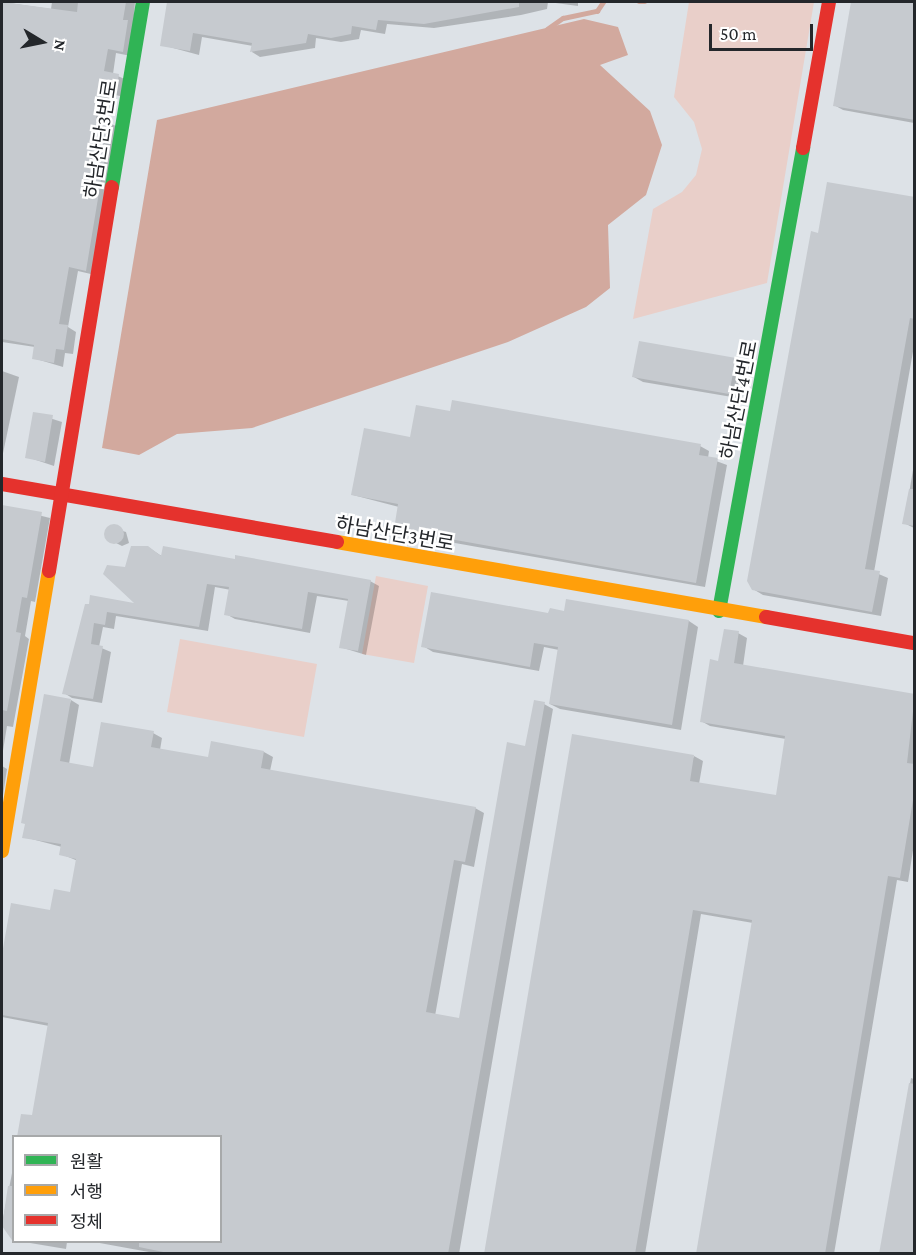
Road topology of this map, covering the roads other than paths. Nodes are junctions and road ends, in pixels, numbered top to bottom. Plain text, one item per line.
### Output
1 (143, 2) edge
2 (829, 2) edge
3 (2, 484) edge
4 (64, 495) junction
5 (719, 611) junction
6 (915, 643) edge
7 (2, 851) edge

1 - 4 street, 하남산단3번로
2 - 5 street, 하남산단4번로
3 - 4 street, 하남산단3번로
4 - 5 street, 하남산단3번로
4 - 7 street, 하남산단3번로
5 - 6 street

